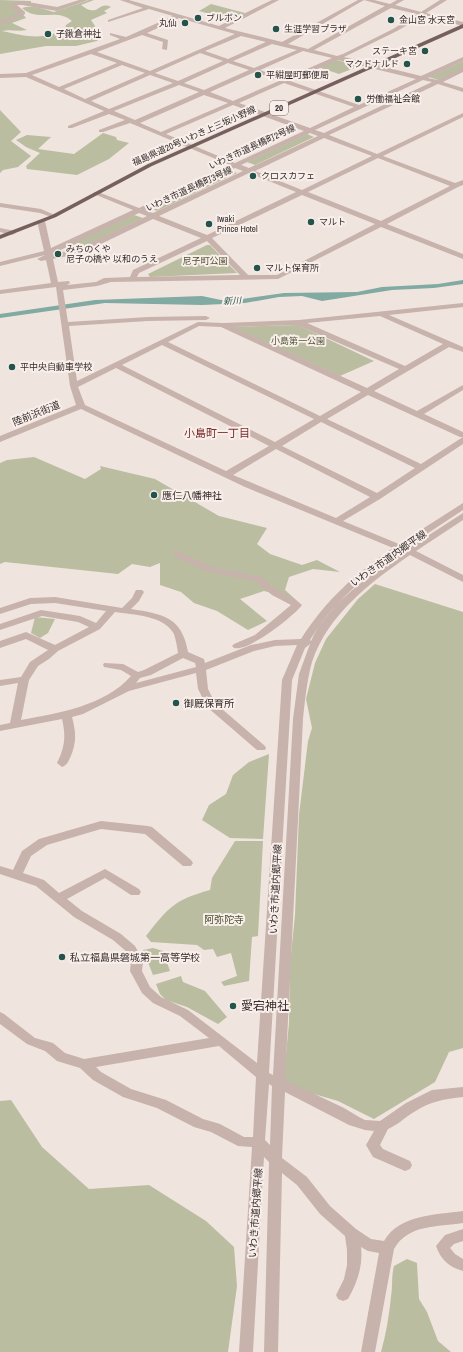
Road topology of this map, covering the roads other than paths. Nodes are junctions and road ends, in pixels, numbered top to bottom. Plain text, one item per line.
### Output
1 (85, 0) edge
2 (123, 0) edge
3 (276, 0) edge
4 (362, 0) edge
5 (367, 0) edge
6 (401, 0) edge
7 (444, 0) edge
8 (390, 6) junction
9 (148, 8) junction
10 (423, 14) junction
11 (179, 16) junction
12 (110, 21) dead end
13 (0, 23) edge
14 (463, 25) edge
15 (220, 28) junction
16 (142, 33) junction
17 (112, 34) dead end
18 (240, 34) junction
19 (126, 39) junction
20 (271, 42) junction
21 (283, 44) junction
22 (165, 49) dead end
23 (306, 49) junction
24 (92, 52) junction
25 (202, 52) junction
26 (339, 57) junction
27 (463, 59) edge
28 (229, 61) junction
29 (122, 63) junction
30 (372, 66) junction
31 (254, 70) junction
32 (463, 70) edge
33 (152, 73) junction
34 (27, 75) junction
35 (0, 76) edge
36 (421, 78) junction
37 (284, 80) junction
38 (438, 82) junction
39 (179, 83) junction
40 (59, 89) junction
41 (463, 90) edge
42 (204, 92) junction
43 (316, 92) junction
44 (86, 101) junction
45 (233, 103) junction
46 (359, 107) junction
47 (109, 112) junction
48 (266, 114) junction
49 (463, 115) edge
50 (132, 122) junction
51 (70, 127) dead end
52 (309, 130) junction
53 (101, 131) dead end
54 (161, 134) junction
55 (324, 136) junction
56 (190, 147) junction
57 (379, 156) junction
58 (234, 165) junction
59 (249, 171) junction
60 (460, 184) edge
61 (303, 192) junction
62 (96, 193) junction
63 (0, 204) edge
64 (140, 210) junction
65 (54, 216) junction
66 (154, 216) junction
67 (42, 221) junction
68 (381, 224) junction
69 (0, 230) edge
70 (12, 232) junction
71 (0, 237) edge
72 (208, 238) junction
73 (49, 255) junction
74 (463, 257) edge
75 (0, 264) edge
76 (0, 269) edge
77 (246, 277) junction
78 (133, 278) junction
79 (57, 287) junction
80 (0, 292) edge
81 (463, 305) edge
82 (449, 307) junction
83 (463, 312) edge
84 (382, 314) junction
85 (299, 322) junction
86 (64, 324) junction
87 (222, 325) junction
88 (162, 343) junction
89 (448, 344) junction
90 (463, 350) edge
91 (116, 365) junction
92 (405, 369) junction
93 (74, 386) junction
94 (463, 387) edge
95 (367, 391) junction
96 (81, 406) junction
97 (418, 414) junction
98 (322, 419) junction
99 (463, 435) edge
100 (0, 439) edge
101 (463, 440) edge
102 (276, 446) junction
103 (422, 468) junction
104 (226, 475) junction
105 (377, 497) junction
106 (463, 506) edge
107 (463, 516) edge
108 (337, 521) junction
109 (406, 550) junction
110 (177, 554) dead end
111 (461, 576) edge
112 (139, 592) dead end
113 (113, 609) junction
114 (0, 611) edge
115 (124, 611) junction
116 (0, 627) edge
117 (97, 627) junction
118 (302, 642) junction
119 (316, 644) junction
120 (0, 645) edge
121 (55, 649) junction
122 (183, 654) junction
123 (228, 656) junction
124 (108, 665) dead end
125 (202, 668) junction
126 (137, 675) junction
127 (24, 680) junction
128 (0, 683) edge
129 (125, 689) junction
130 (66, 715) junction
131 (15, 724) junction
132 (0, 728) edge
133 (261, 748) dead end
134 (62, 763) dead end
135 (187, 863) dead end
136 (0, 870) edge
137 (17, 875) junction
138 (135, 892) dead end
139 (59, 898) junction
140 (0, 1017) edge
141 (220, 1041) junction
142 (84, 1064) junction
143 (264, 1076) junction
144 (279, 1084) junction
145 (463, 1092) edge
146 (383, 1125) junction
147 (259, 1142) junction
148 (277, 1161) junction
149 (404, 1165) dead end
150 (463, 1216) edge
151 (351, 1233) junction
152 (463, 1235) edge
153 (387, 1248) junction
154 (463, 1265) edge
155 (343, 1295) dead end
156 (246, 1352) edge
157 (271, 1352) edge
158 (368, 1352) edge

1 - 13 street
2 - 9 street
3 - 15 street
4 - 21 street
5 - 8 street
6 - 8 street
7 - 10 street
8 - 10 street
8 - 23 street
9 - 11 street
9 - 12 street
10 - 14 street
10 - 26 street
11 - 15 street
11 - 16 street
14 - 30 main road, 福島県道20号いわき上三坂小野線 / 20
15 - 18 street
16 - 19 street
16 - 22 street
17 - 19 street
18 - 20 street
18 - 25 street
19 - 24 street
20 - 21 street
20 - 28 street
21 - 23 street
23 - 26 street
23 - 31 street
24 - 29 street
24 - 34 street
25 - 28 street
25 - 33 street
26 - 30 street
26 - 37 street
27 - 36 street, いわき市道長橋町2号線
28 - 31 street
28 - 39 street
29 - 33 street
29 - 40 street
30 - 36 street
30 - 43 main road, 福島県道20号いわき上三坂小野線 / 20
31 - 37 street
31 - 42 street
32 - 38 street, いわき市道長橋町3号線
33 - 39 street
33 - 44 street
34 - 35 street
34 - 40 street
36 - 38 street
36 - 46 street, いわき市道長橋町2号線
37 - 43 street
37 - 45 street
38 - 41 street
38 - 55 street, いわき市道長橋町3号線
39 - 42 street
39 - 47 street
40 - 44 street
42 - 45 street
42 - 50 street
43 - 46 street
43 - 48 main road, 福島県道20号いわき上三坂小野線 / 20
44 - 47 street
45 - 48 street
45 - 54 street
46 - 52 street, いわき市道長橋町2号線
47 - 50 street
47 - 51 street
48 - 52 street
48 - 56 main road, 福島県道20号いわき上三坂小野線 / 20
49 - 57 street
50 - 53 street
50 - 54 street
52 - 55 street
52 - 58 street, いわき市道長橋町2号線
54 - 56 street
55 - 57 street
55 - 59 street, いわき市道長橋町3号線
56 - 58 street
56 - 62 main road, 福島県道20号いわき上三坂小野線 / 20
57 - 60 street
57 - 61 street
58 - 59 street
58 - 64 street, いわき市道長橋町2号線
59 - 61 street
59 - 66 street, いわき市道長橋町3号線
60 - 68 street
61 - 68 street
61 - 72 street
62 - 64 street
62 - 65 main road, 福島県道20号いわき上三坂小野線 / 20
63 - 65 street
64 - 66 street
64 - 73 street, いわき市道長橋町2号線
65 - 67 main road, 福島県道20号いわき上三坂小野線 / 20
66 - 72 street
66 - 73 street, いわき市道長橋町3号線
67 - 70 main road, 福島県道20号いわき上三坂小野線 / 20
67 - 73 street
68 - 74 street
68 - 77 street
69 - 70 street
70 - 71 main road, 福島県道20号いわき上三坂小野線 / 20
72 - 77 street
72 - 78 street
73 - 75 street
73 - 76 street
73 - 79 street
77 - 78 street
78 - 79 street
79 - 80 street
79 - 86 street
81 - 82 street
82 - 83 street
82 - 84 street
84 - 85 street
84 - 89 street
85 - 87 street
85 - 92 street
86 - 87 street
86 - 93 street
87 - 88 street
87 - 95 street
88 - 91 street
88 - 98 street
89 - 90 street
89 - 92 street
91 - 93 street
91 - 102 street
92 - 95 street
93 - 96 street
94 - 97 street
95 - 97 street
95 - 98 street
96 - 100 street, 陸前浜街道
96 - 104 street
97 - 99 street
98 - 102 street
98 - 103 street
101 - 103 street
102 - 104 street
102 - 105 street
103 - 105 street
104 - 108 street
105 - 108 street
106 - 109 street, いわき市道内郷平線
107 - 109 street, いわき市道内郷平線
108 - 109 street
109 - 111 street
109 - 118 street, いわき市道内郷平線
109 - 119 street, いわき市道内郷平線
110 - 123 street
112 - 115 street
113 - 114 street
113 - 115 street
113 - 117 street
115 - 122 street
116 - 117 street
117 - 121 street
118 - 119 street
118 - 123 street
118 - 143 street, いわき市道内郷平線
119 - 144 street, いわき市道内郷平線
120 - 121 street
121 - 127 street
122 - 125 street
122 - 126 street
123 - 125 street
124 - 126 street
125 - 129 street
125 - 133 street
126 - 129 street
127 - 128 street
127 - 131 street
129 - 130 street
130 - 131 street
130 - 134 street
131 - 132 street
135 - 137 street
136 - 137 street
137 - 139 street
138 - 139 street
139 - 141 street
140 - 142 street
141 - 142 street
141 - 143 street
142 - 147 street
143 - 144 street
143 - 147 street, いわき市道内郷平線
144 - 146 street
144 - 148 street, いわき市道内郷平線
145 - 146 street
146 - 149 street
147 - 148 street
147 - 156 street, いわき市道内郷平線
148 - 151 street
148 - 157 street, いわき市道内郷平線
150 - 153 street
151 - 153 street
151 - 155 street
152 - 154 street
153 - 158 street

